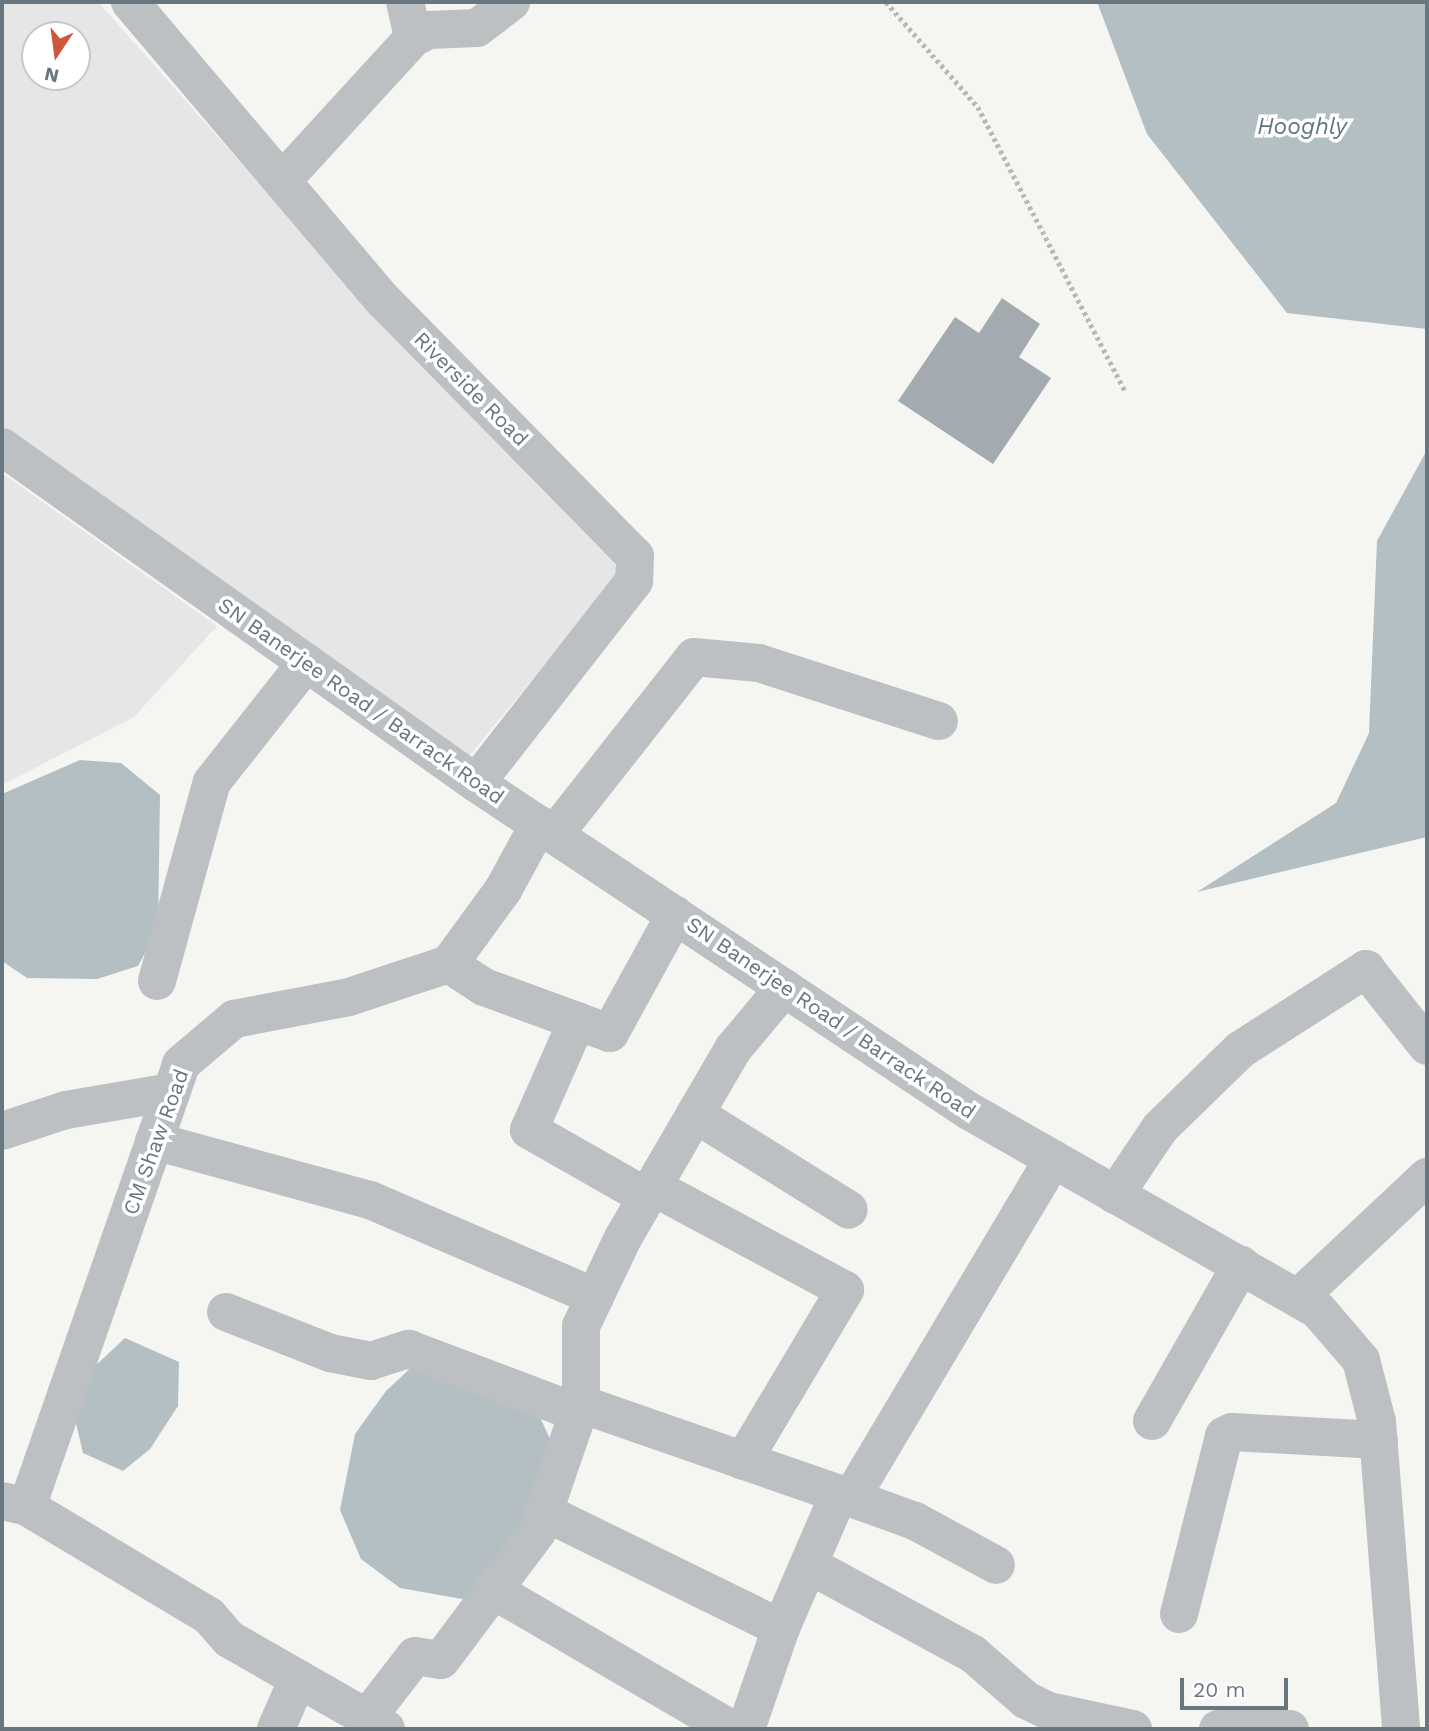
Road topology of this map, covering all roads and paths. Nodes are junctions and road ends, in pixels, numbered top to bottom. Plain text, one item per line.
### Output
1 (131, 2) edge
2 (405, 2) edge
3 (511, 2) edge
4 (886, 2) edge
5 (413, 38) junction
6 (282, 181) junction
7 (1125, 390) dead end
8 (2, 447) edge
9 (306, 663) junction
10 (939, 722) dead end
11 (476, 783) junction
12 (547, 829) junction
13 (675, 915) junction
14 (449, 964) junction
15 (157, 981) dead end
16 (784, 988) junction
17 (577, 1021) junction
18 (1427, 1046) edge
19 (171, 1092) junction
20 (695, 1114) junction
21 (2, 1131) edge
22 (154, 1141) junction
23 (1053, 1159) junction
24 (1427, 1177) edge
25 (650, 1192) junction
26 (1115, 1195) junction
27 (849, 1210) dead end
28 (1241, 1265) junction
29 (595, 1297) junction
30 (1298, 1298) junction
31 (226, 1312) dead end
32 (579, 1409) junction
33 (1152, 1421) dead end
34 (1379, 1440) junction
35 (743, 1461) junction
36 (845, 1497) junction
37 (9, 1503) edge
38 (544, 1512) junction
39 (809, 1565) junction
40 (996, 1565) dead end
41 (493, 1590) junction
42 (1179, 1614) dead end
43 (781, 1628) junction
44 (298, 1679) junction
45 (1413, 1680) edge
46 (1045, 1720) edge
47 (376, 1724) edge
48 (276, 1729) edge
49 (731, 1729) edge
50 (746, 1729) edge
51 (1133, 1729) edge
52 (1218, 1729) edge
53 (1290, 1729) edge
54 (1401, 1729) edge

1 - 6 street, Riverside Road
2 - 5 street
3 - 5 street
4 - 7 path
5 - 6 street
6 - 11 street, Riverside Road
8 - 9 street, SN Banerjee Road / Barrack Road
9 - 11 street, SN Banerjee Road / Barrack Road
9 - 15 street
10 - 12 street
11 - 12 street, SN Banerjee Road / Barrack Road
12 - 13 street, SN Banerjee Road / Barrack Road
12 - 14 street
13 - 16 street, SN Banerjee Road / Barrack Road
13 - 17 street
14 - 17 street
14 - 19 street, CM Shaw Road
16 - 20 street
16 - 23 street, SN Banerjee Road / Barrack Road
17 - 25 street
18 - 26 street
19 - 21 street
19 - 22 street, CM Shaw Road
20 - 25 street
20 - 27 street
22 - 29 street
22 - 37 street, CM Shaw Road
23 - 26 street, SN Banerjee Road / Barrack Road
23 - 36 street
24 - 30 street
25 - 29 street
25 - 35 street
26 - 28 street, SN Banerjee Road / Barrack Road
28 - 30 street, SN Banerjee Road / Barrack Road
28 - 33 street
29 - 32 street
30 - 34 street, SN Banerjee Road / Barrack Road
31 - 32 street
32 - 35 street
32 - 38 street
34 - 42 street
34 - 45 street, SN Banerjee Road / Barrack Road
35 - 36 street
36 - 39 street
36 - 40 street
37 - 44 street
38 - 41 street
38 - 43 street
39 - 43 street
39 - 46 street
41 - 47 street
41 - 49 street
43 - 50 street
44 - 47 street
44 - 48 street
45 - 54 street, SN Banerjee Road / Barrack Road
46 - 51 street
52 - 53 street

